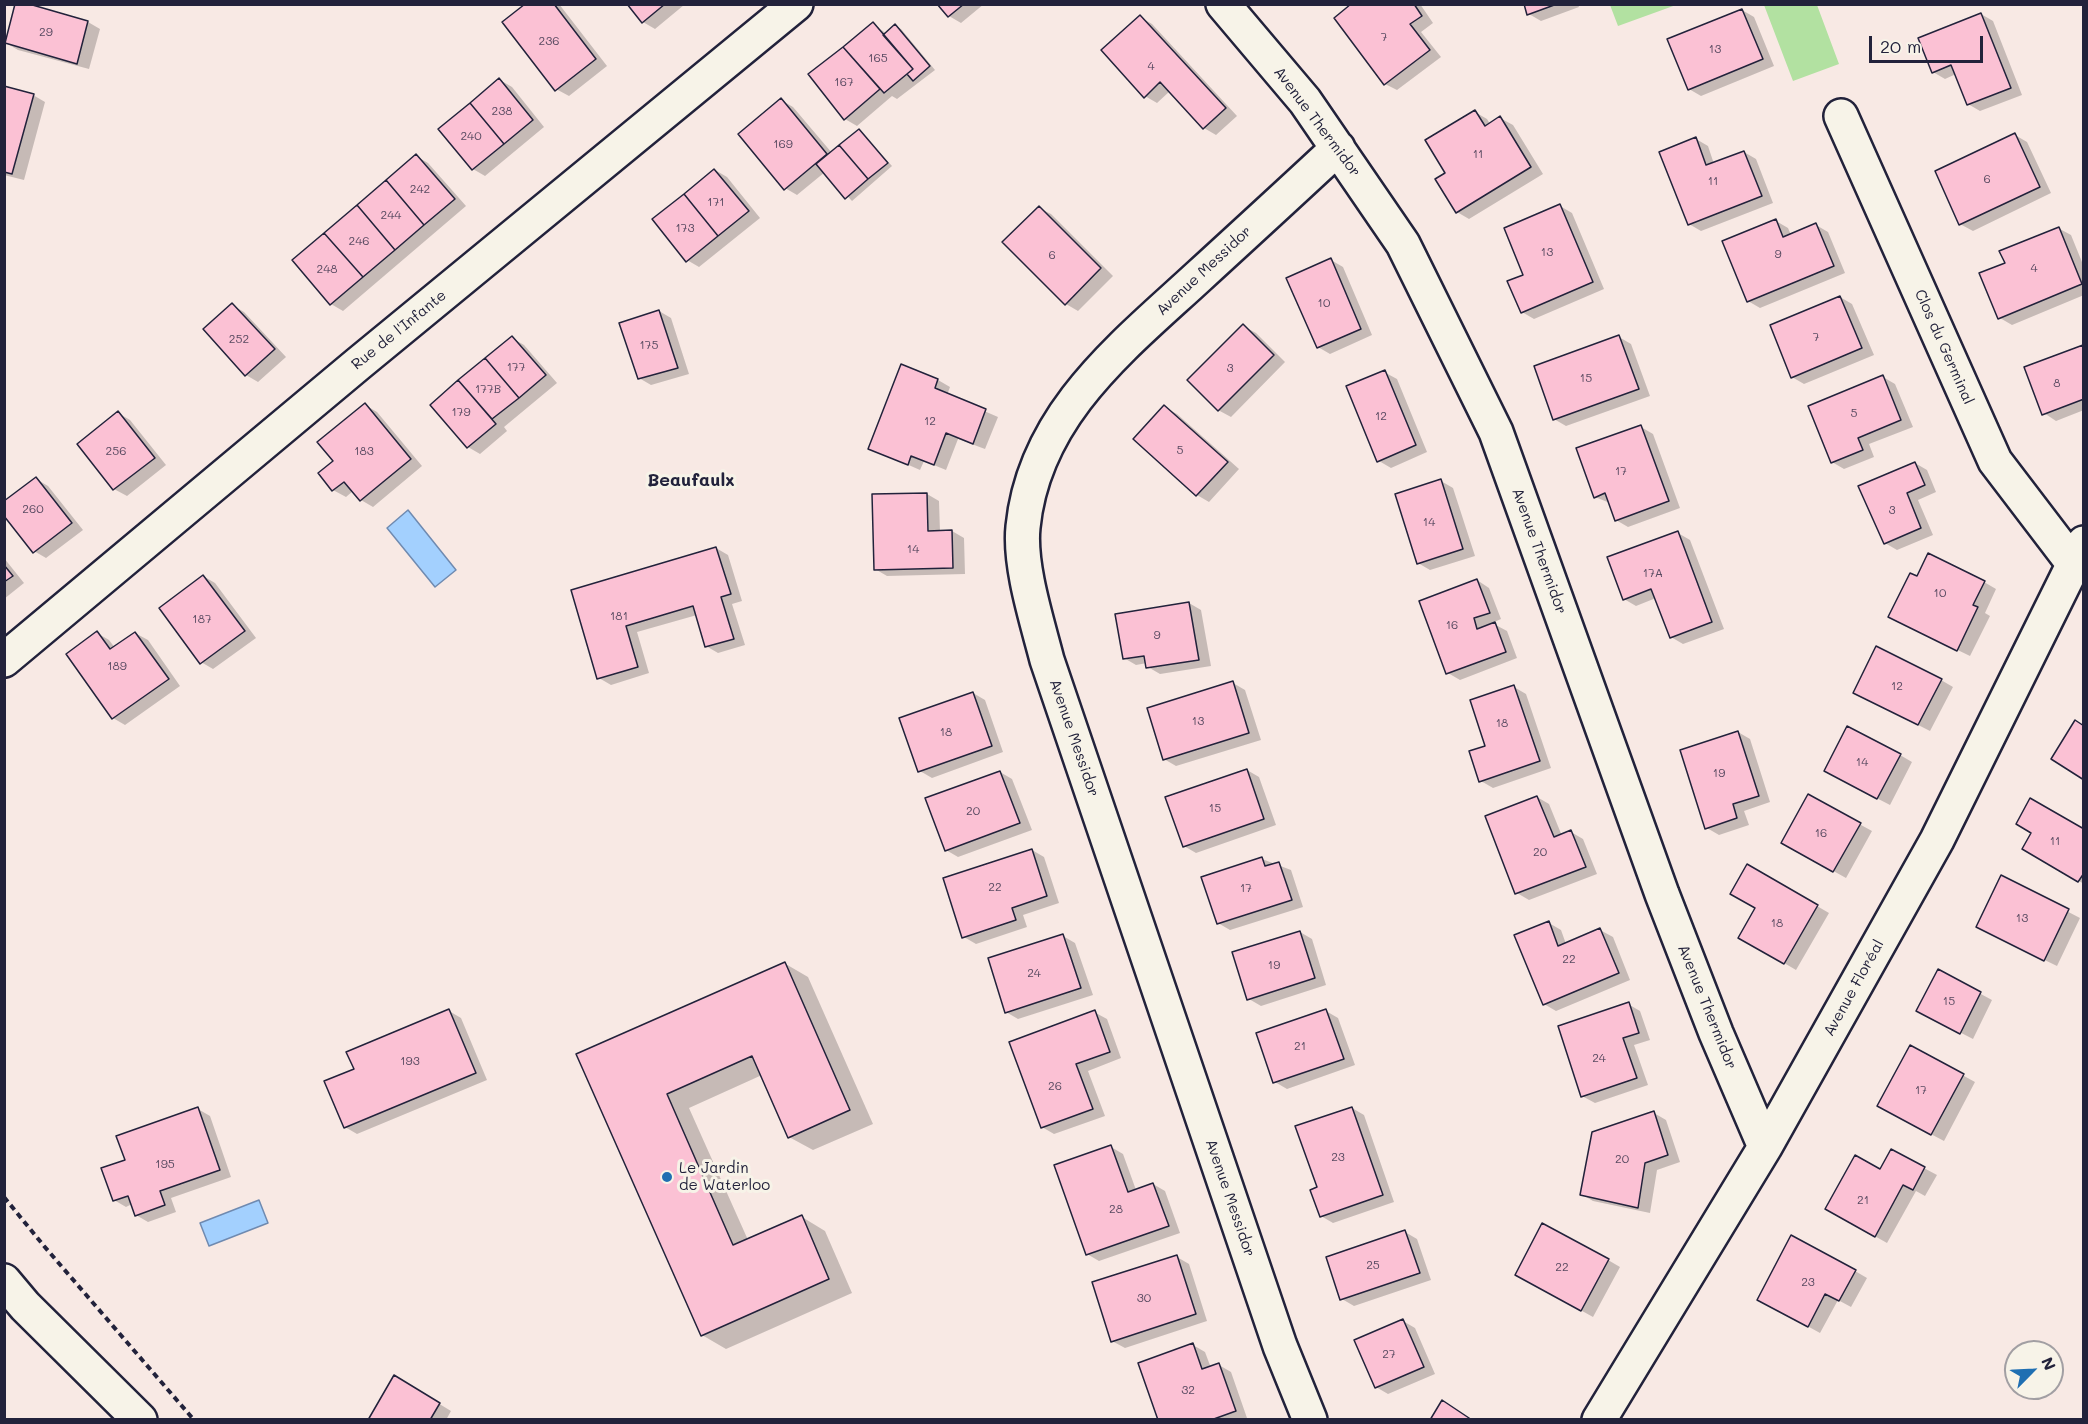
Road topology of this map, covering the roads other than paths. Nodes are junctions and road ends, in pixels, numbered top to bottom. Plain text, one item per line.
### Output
1 (796, 4) edge
2 (1223, 4) edge
3 (1841, 116) dead end
4 (1338, 148) junction
5 (2078, 553) edge
6 (4, 660) edge
7 (1765, 1147) junction
8 (4, 1281) edge
9 (140, 1419) edge
10 (1310, 1419) edge
11 (1599, 1419) edge

1 - 6 street, Rue de l'Infante
2 - 4 street, Avenue Thermidor
3 - 5 street, Clos du Germinal
4 - 7 street, Avenue Thermidor
4 - 10 street, Avenue Messidor
5 - 7 street, Avenue Floréal
7 - 11 street, Avenue Floréal
8 - 9 street

